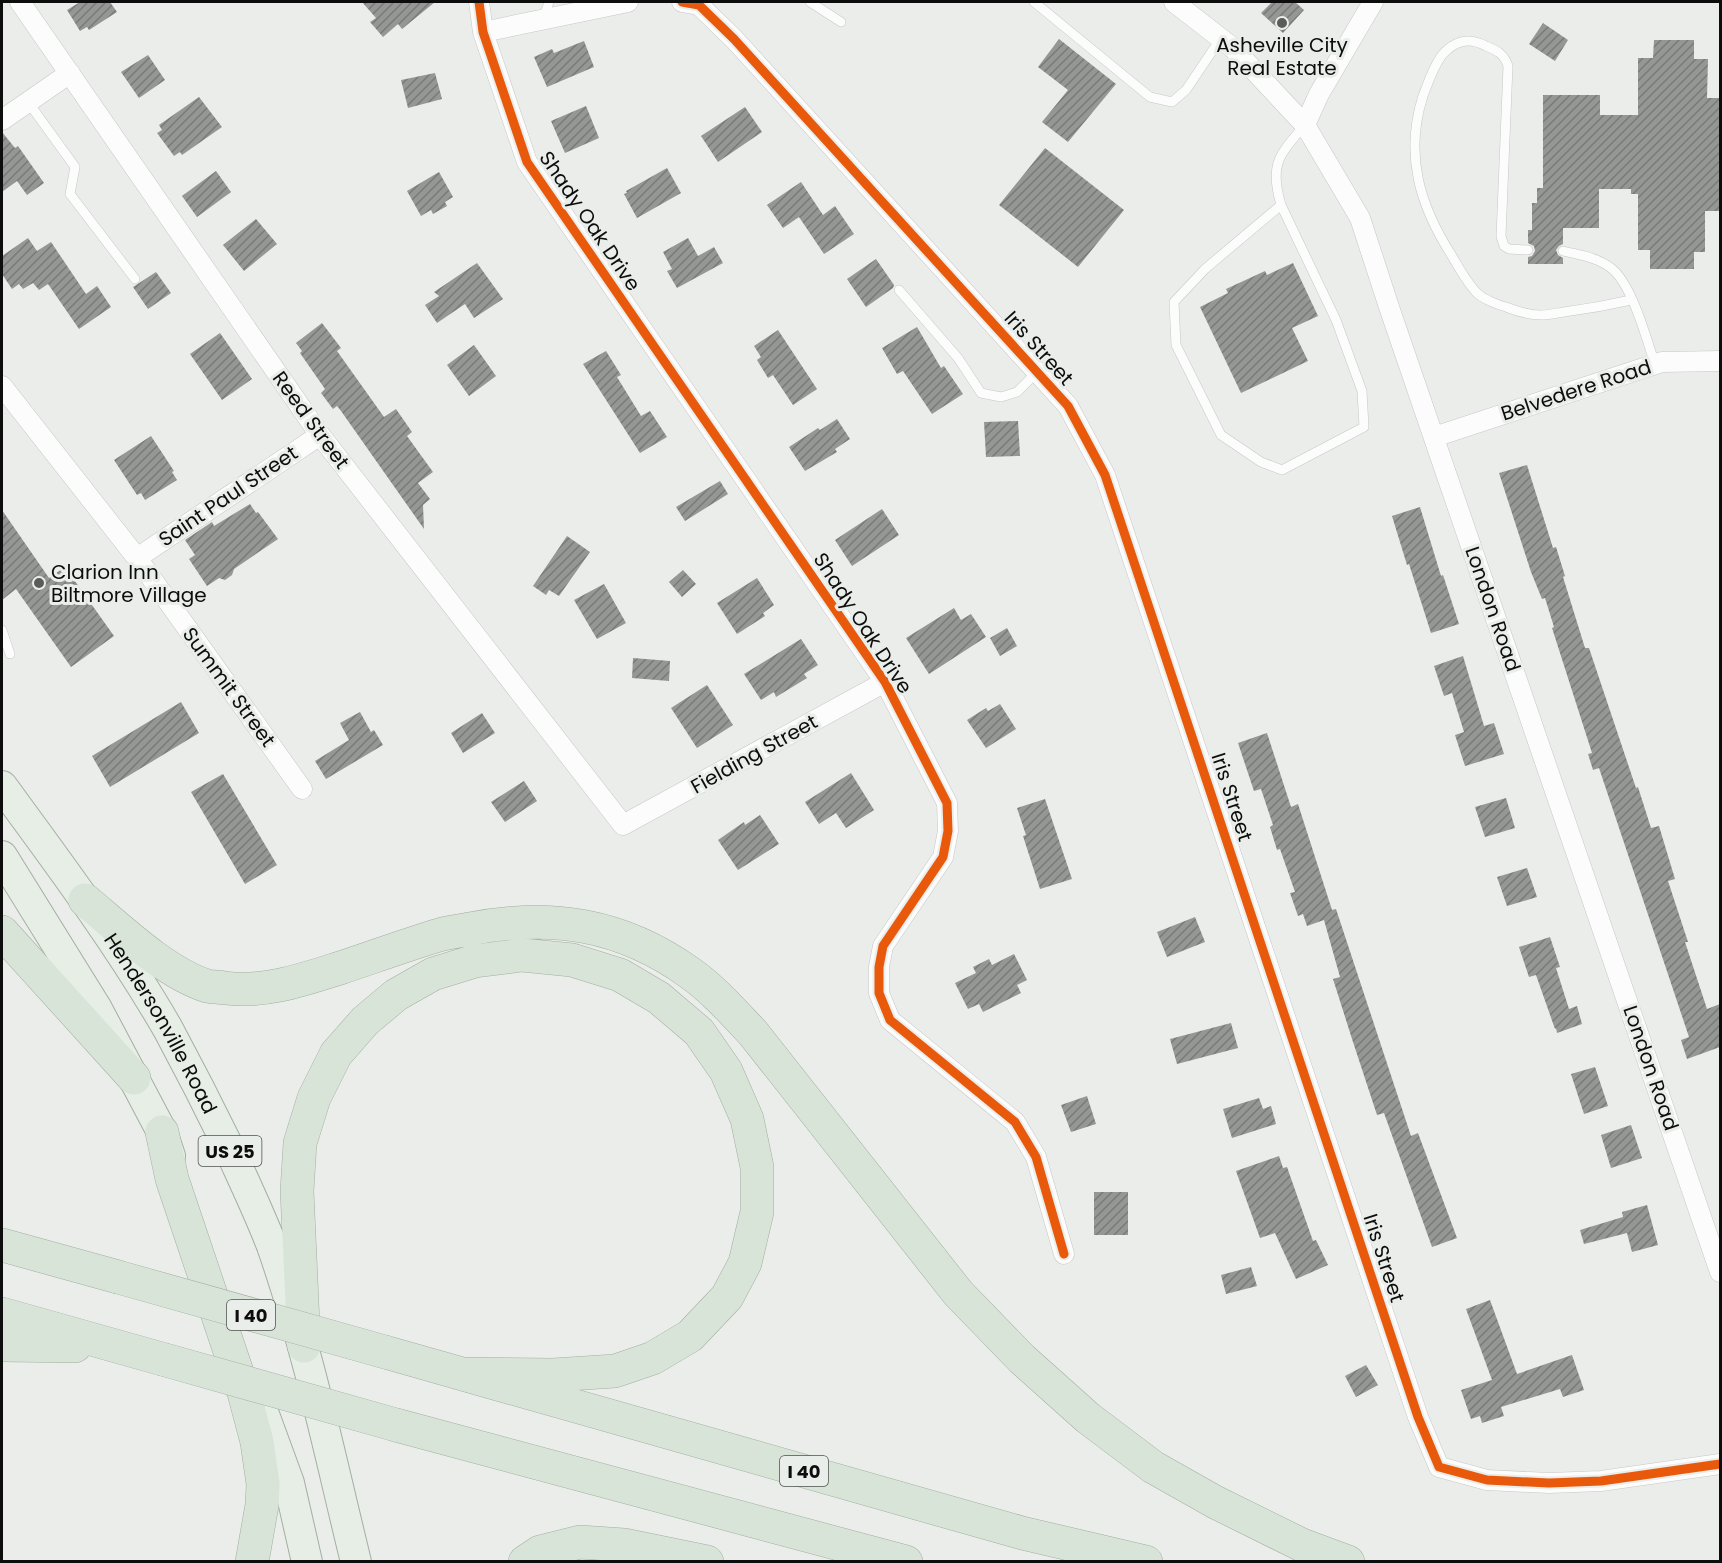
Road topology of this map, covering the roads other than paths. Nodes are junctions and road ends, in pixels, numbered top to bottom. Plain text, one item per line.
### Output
1 (20, 2) edge
2 (479, 2) edge
3 (628, 2) edge
4 (682, 2) edge
5 (810, 2) edge
6 (1034, 2) edge
7 (1373, 2) edge
8 (1184, 7) edge
9 (546, 10) edge
10 (842, 22) dead end
11 (483, 32) junction
12 (1221, 38) junction
13 (70, 73) junction
14 (28, 102) junction
15 (2, 120) edge
16 (1305, 125) junction
17 (1281, 205) junction
18 (1528, 250) dead end
19 (1563, 251) dead end
20 (135, 279) dead end
21 (899, 290) dead end
22 (1631, 300) junction
23 (1720, 361) edge
24 (1655, 364) junction
25 (1037, 372) junction
26 (2, 386) edge
27 (320, 435) junction
28 (1434, 437) junction
29 (137, 558) junction
30 (2, 630) edge
31 (10, 654) dead end
32 (885, 682) junction
33 (2, 786) edge
34 (302, 789) dead end
35 (623, 825) joint
36 (2, 856) edge
37 (85, 900) junction
38 (2, 932) edge
39 (134, 1078) junction
40 (162, 1132) junction
41 (4, 1245) edge
42 (1064, 1254) dead end
43 (1720, 1272) edge
44 (2, 1314) edge
45 (2, 1345) edge
46 (304, 1346) junction
47 (129, 1349) junction
48 (463, 1374) junction
49 (1720, 1464) edge
50 (252, 1562) edge
51 (307, 1562) edge
52 (356, 1562) edge
53 (525, 1562) edge
54 (707, 1562) edge
55 (906, 1562) edge
56 (1146, 1562) edge
57 (1348, 1562) edge

1 - 13 street, Reed Street
2 - 11 street, Shady Oak Drive
3 - 9 street
4 - 25 street, Iris Street
5 - 10 lane
6 - 12 lane
7 - 16 street
8 - 12 street, London Road
9 - 11 street
11 - 32 street, Shady Oak Drive
12 - 16 street, London Road
13 - 14 street
13 - 27 street, Reed Street
14 - 15 street
14 - 20 lane
16 - 17 lane
16 - 28 street, London Road
17 - 17 lane
18 - 22 lane
19 - 22 lane
21 - 25 lane
22 - 24 lane
23 - 24 street, Belvedere Road
24 - 28 street, Belvedere Road
25 - 49 street, Iris Street
26 - 29 street, Summit Street
27 - 29 street, Saint Paul Street
27 - 35 street, Reed Street
28 - 43 street, London Road
29 - 34 street, Summit Street
30 - 31 lane
32 - 35 street, Fielding Street
32 - 42 street, Shady Oak Drive
33 - 37 main road, Hendersonville Road / US 25
36 - 39 main road, US 25
37 - 46 main road, Hendersonville Road / US 25
37 - 57 highway
38 - 39 highway
39 - 40 main road, US 25
40 - 50 highway
40 - 51 main road, US 25
41 - 48 highway, I 40, bridge
44 - 47 highway
45 - 47 highway
46 - 48 highway
46 - 52 main road, Hendersonville Road / US 25
47 - 55 highway, bridge
48 - 56 highway, I 40
53 - 54 highway

